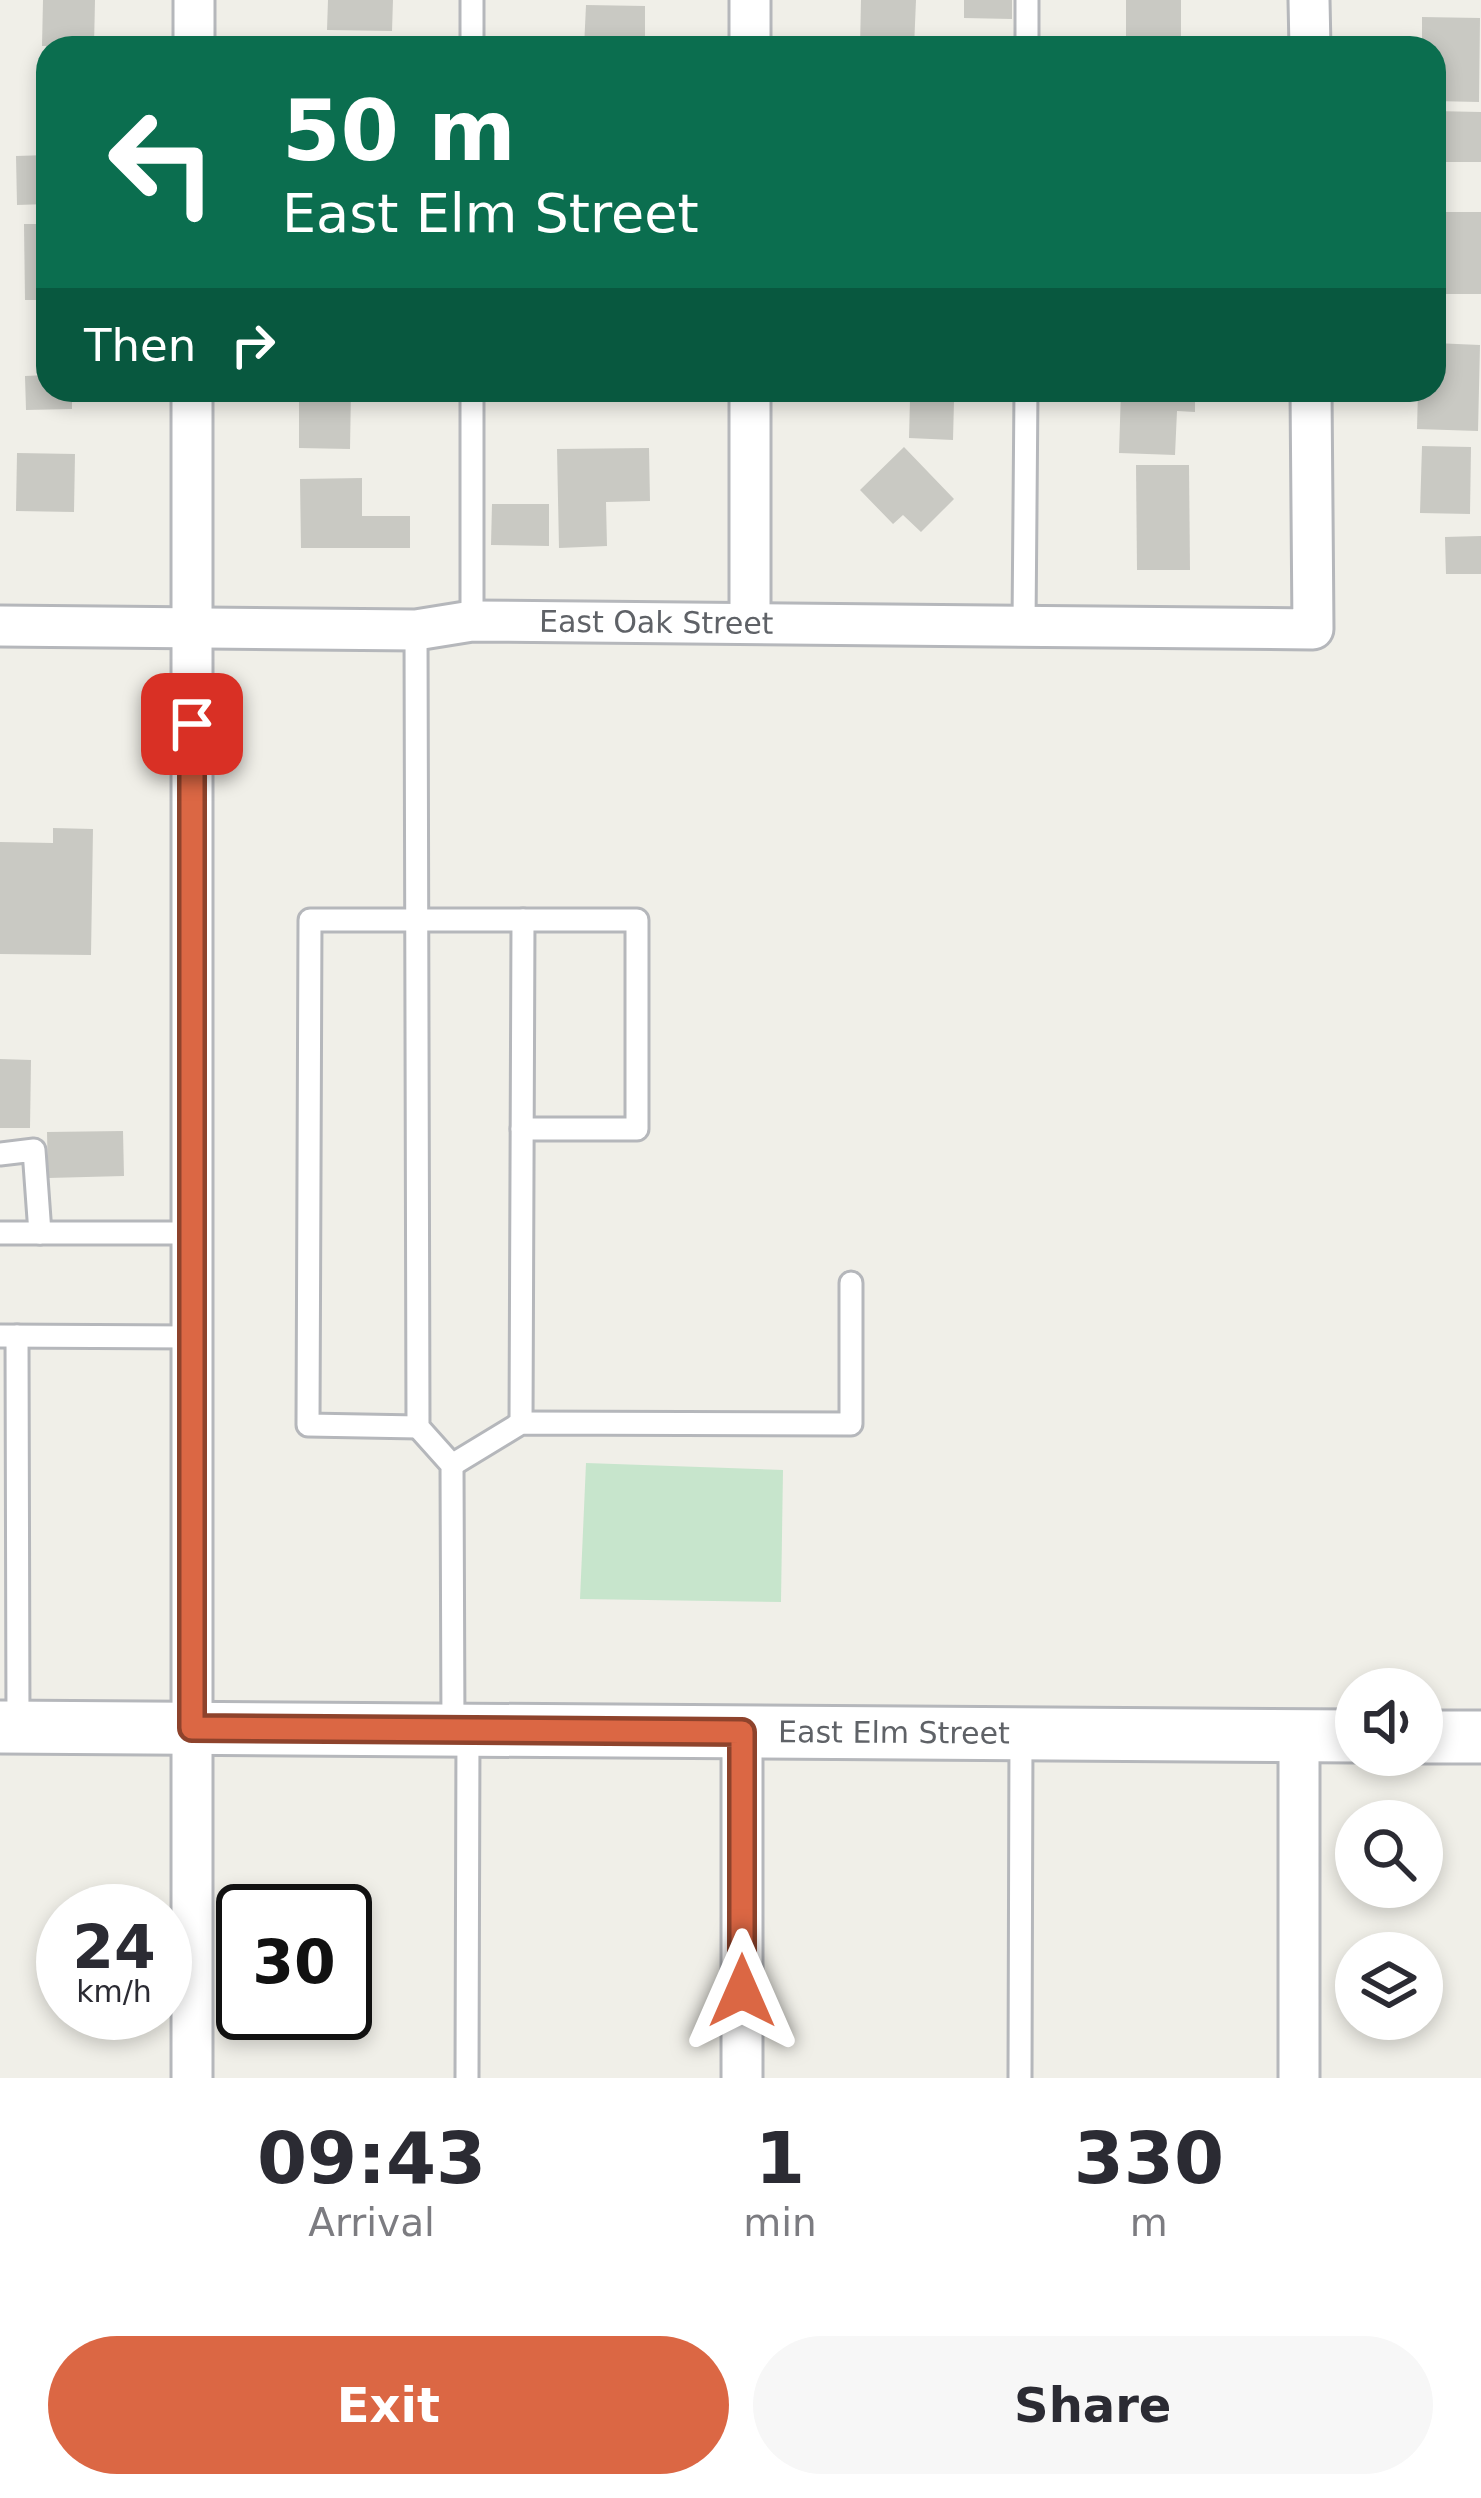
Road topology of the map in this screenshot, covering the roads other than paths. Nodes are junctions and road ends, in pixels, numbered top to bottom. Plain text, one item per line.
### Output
1 (194, 0) edge
2 (472, 0) edge
3 (750, 0) edge
4 (1027, 0) edge
5 (1310, 0) edge
6 (194, 36) edge
7 (472, 36) edge
8 (750, 36) edge
9 (1027, 36) edge
10 (1310, 36) edge
11 (193, 402) edge
12 (472, 402) edge
13 (750, 402) edge
14 (1025, 402) edge
15 (1312, 402) edge
16 (472, 621) junction
17 (750, 622) junction
18 (1024, 625) junction
19 (0, 626) edge
20 (192, 627) junction
21 (416, 630) junction
22 (417, 920) junction
23 (523, 920) junction
24 (522, 1129) junction
25 (0, 1154) edge
26 (0, 1233) edge
27 (40, 1233) junction
28 (190, 1233) junction
29 (850, 1283) dead end
30 (9, 1336) edge
31 (190, 1337) junction
32 (520, 1423) junction
33 (418, 1427) junction
34 (452, 1465) junction
35 (9, 1727) edge
36 (192, 1728) junction
37 (460, 1729) junction
38 (742, 1732) junction
39 (1021, 1735) junction
40 (1299, 1736) junction
41 (1335, 1736) edge
42 (1443, 1737) edge
43 (1481, 1737) edge
44 (192, 2078) edge
45 (467, 2078) edge
46 (742, 2078) edge
47 (1020, 2078) edge
48 (1299, 2078) edge

1 - 6 street
2 - 7 lane
3 - 8 street
4 - 9 lane
5 - 10 street
11 - 20 street
12 - 16 lane
13 - 17 street
14 - 18 lane
15 - 18 street, East Oak Street
16 - 17 street, East Oak Street
16 - 21 street, East Oak Street
17 - 18 street, East Oak Street
19 - 20 street, East Oak Street
20 - 21 street, East Oak Street
20 - 28 street
21 - 22 lane
22 - 23 lane
22 - 33 lane
22 - 33 lane
23 - 24 lane
23 - 24 lane
24 - 32 lane
25 - 27 lane
26 - 27 lane
27 - 28 lane
28 - 31 street
29 - 32 lane
30 - 31 lane
30 - 35 lane
31 - 36 street
32 - 34 lane
33 - 34 lane
34 - 37 lane
35 - 36 street, East Elm Street
36 - 37 street, East Elm Street
36 - 44 street
37 - 38 street, East Elm Street
37 - 45 lane
38 - 39 street, East Elm Street
38 - 46 street
39 - 40 street, East Elm Street
39 - 47 lane
40 - 41 street, East Elm Street
40 - 48 street
42 - 43 street

